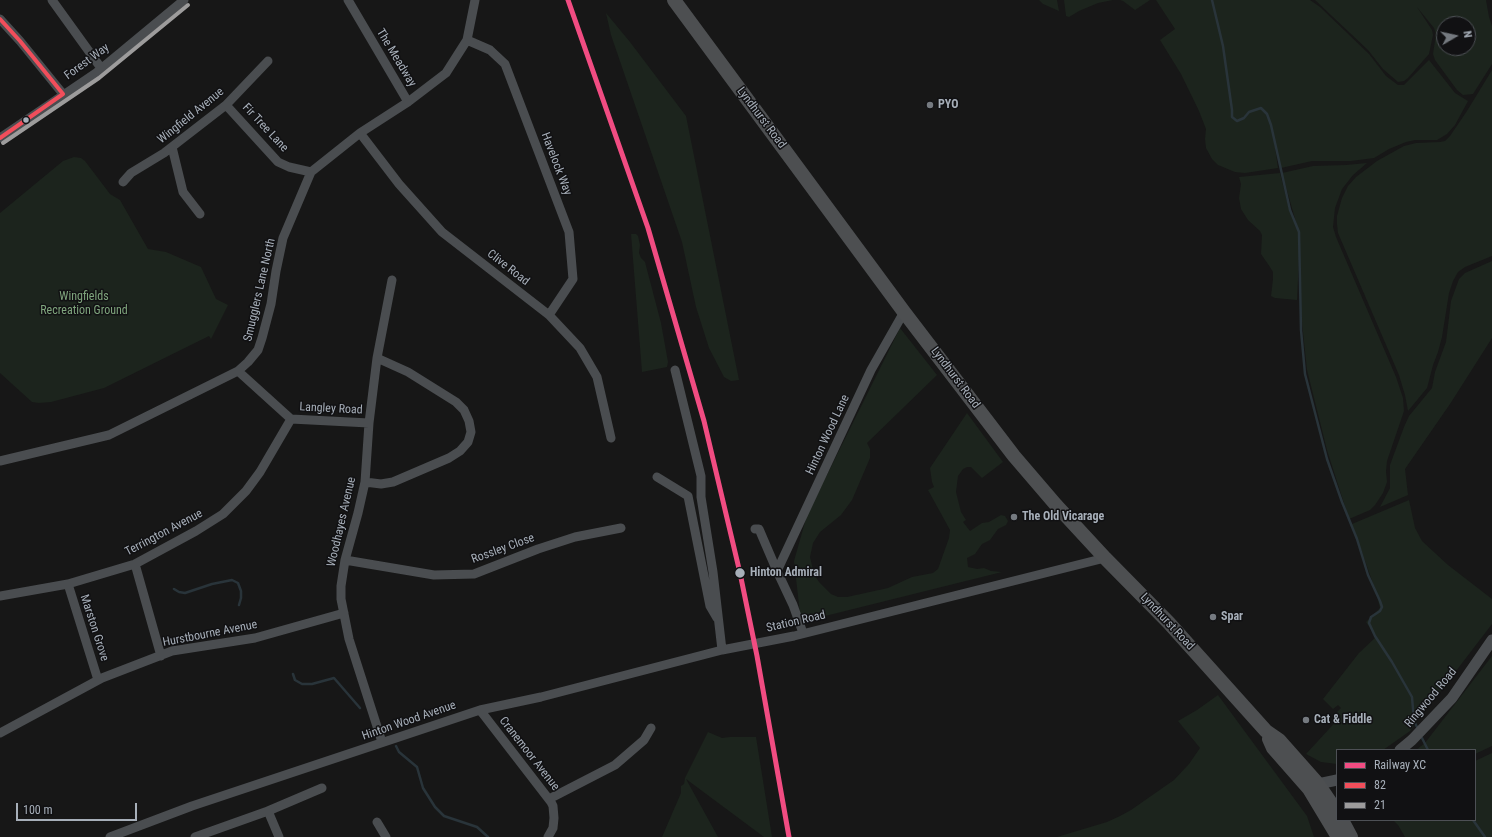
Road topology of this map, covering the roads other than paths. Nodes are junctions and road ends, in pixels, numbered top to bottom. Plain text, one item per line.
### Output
1 (52, 0) edge
2 (184, 0) edge
3 (348, 0) edge
4 (475, 0) edge
5 (674, 0) edge
6 (0, 19) edge
7 (467, 40) junction
8 (268, 61) dead end
9 (101, 68) junction
10 (63, 94) junction
11 (408, 102) junction
12 (226, 105) junction
13 (360, 133) junction
14 (0, 138) edge
15 (172, 147) junction
16 (310, 172) junction
17 (123, 182) dead end
18 (200, 214) dead end
19 (392, 280) dead end
20 (904, 312) junction
21 (548, 314) junction
22 (377, 358) junction
23 (674, 370) dead end
24 (238, 371) junction
25 (291, 419) junction
26 (369, 423) junction
27 (611, 438) dead end
28 (0, 461) edge
29 (657, 477) dead end
30 (365, 482) junction
31 (621, 528) dead end
32 (759, 529) dead end
33 (1105, 558) junction
34 (344, 560) junction
35 (135, 564) junction
36 (777, 571) junction
37 (68, 584) junction
38 (0, 596) edge
39 (344, 613) junction
40 (719, 621) junction
41 (803, 633) junction
42 (1492, 640) edge
43 (722, 650) junction
44 (160, 656) junction
45 (98, 680) junction
46 (480, 710) junction
47 (651, 728) dead end
48 (0, 733) edge
49 (382, 742) junction
50 (1401, 749) edge
51 (1336, 780) edge
52 (1314, 786) junction
53 (322, 788) dead end
54 (549, 799) junction
55 (268, 811) junction
56 (1336, 811) edge
57 (1343, 821) edge
58 (377, 822) dead end
59 (110, 837) edge
60 (195, 837) edge
61 (279, 837) edge
62 (386, 837) edge
63 (548, 837) edge
64 (1338, 837) edge
65 (1352, 837) edge

1 - 9 street
2 - 9 street, Forest Way
3 - 11 street, The Meadway
4 - 7 street, The Meadway
5 - 20 main road, Lyndhurst Road
6 - 10 street
7 - 11 street, The Meadway
7 - 21 street, Havelock Way
8 - 12 street, Wingfield Avenue
9 - 10 street, Forest Way
10 - 14 street, Forest Way
11 - 13 street, Smugglers Lane North
12 - 15 street, Wingfield Avenue
12 - 16 street, Fir Tree Lane
13 - 16 street, Smugglers Lane North
13 - 21 street, Clive Road
15 - 17 street, Wingfield Avenue
15 - 18 street
16 - 24 street, Smugglers Lane North
19 - 22 street, Woodhayes Avenue
20 - 33 main road, Lyndhurst Road
20 - 36 street, Hinton Wood Lane
21 - 27 street, Clive Road
22 - 26 street, Woodhayes Avenue
22 - 30 street
23 - 40 street
24 - 25 street, Langley Road
24 - 28 street, Smugglers Lane North
25 - 26 street, Langley Road
25 - 35 street, Terrington Avenue
26 - 30 street, Woodhayes Avenue
29 - 40 street
30 - 34 street, Woodhayes Avenue
31 - 34 street, Rossley Close
32 - 36 street
33 - 41 street, Station Road
33 - 52 main road, Lyndhurst Road
34 - 39 street, Woodhayes Avenue
35 - 37 street, Terrington Avenue
35 - 44 street
36 - 41 street
37 - 38 street, Terrington Avenue
37 - 45 street, Marston Grove
39 - 44 street, Hurstbourne Avenue
39 - 49 street, Woodhayes Avenue
40 - 43 street
41 - 43 street, Station Road
42 - 50 street, Ringwood Road
43 - 46 street, Hinton Wood Avenue
44 - 45 street, Hurstbourne Avenue
45 - 48 street, Hurstbourne Avenue
46 - 49 street, Hinton Wood Avenue
46 - 54 street, Cranemoor Avenue
47 - 54 street
49 - 59 street, Hinton Wood Avenue
51 - 52 street
52 - 56 main road, Lyndhurst Road
52 - 64 main road, Lyndhurst Road
53 - 55 street
54 - 63 street, Cranemoor Avenue
55 - 60 street
55 - 61 street
57 - 65 main road
58 - 62 street

